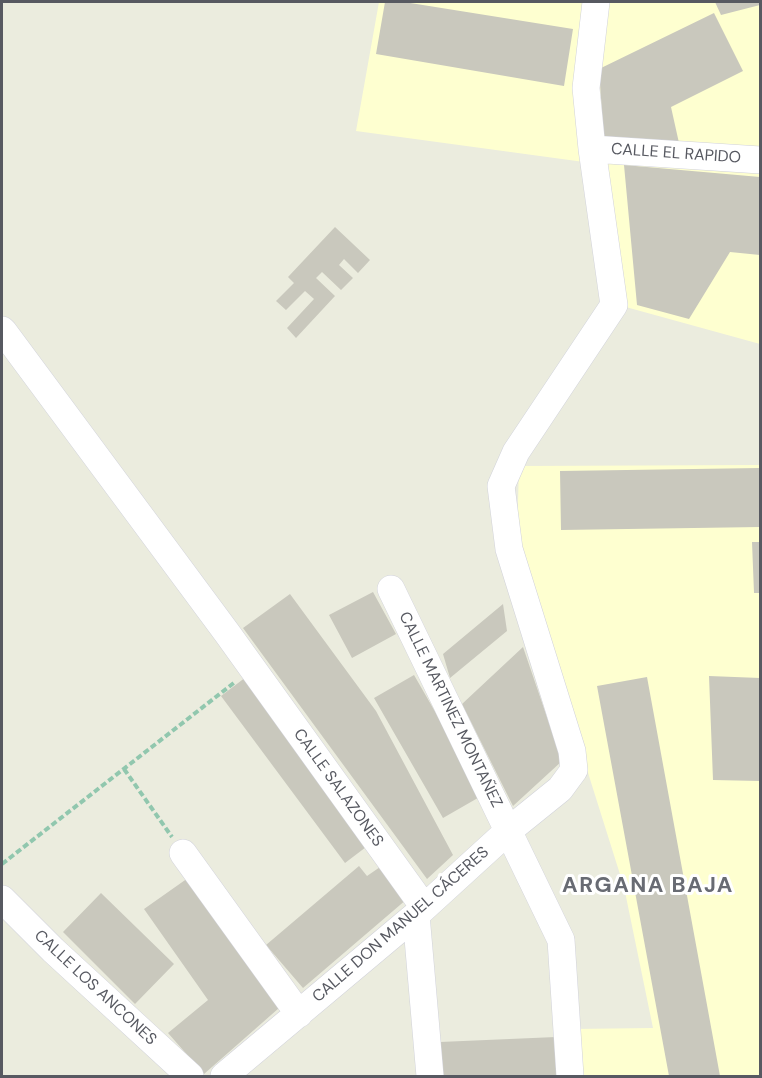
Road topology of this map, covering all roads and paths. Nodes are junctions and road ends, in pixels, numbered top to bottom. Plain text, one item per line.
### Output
1 (596, 2) edge
2 (592, 149) junction
3 (760, 160) edge
4 (2, 330) edge
5 (391, 589) dead end
6 (252, 668) junction
7 (124, 769) junction
8 (508, 831) junction
9 (183, 853) joint
10 (2, 864) edge
11 (2, 899) edge
12 (420, 911) junction
13 (299, 1014) junction
14 (190, 1077) edge
15 (224, 1077) edge
16 (430, 1077) edge
17 (570, 1077) edge

1 - 2 street
2 - 3 street, CALLE EL RAPIDO
2 - 8 street, CALLE DON MANUEL CÁCERES
4 - 6 street, CALLE SALAZONES
5 - 8 street, CALLE MARTINEZ MONTAÑEZ
6 - 7 path
6 - 12 street, CALLE SALAZONES
7 - 9 path
7 - 10 path
8 - 12 street, CALLE DON MANUEL CÁCERES
8 - 17 street, CALLE MARTINEZ MONTAÑEZ
9 - 13 street
11 - 14 street, CALLE LOS ANCONES
12 - 13 street, CALLE DON MANUEL CÁCERES
12 - 16 street
13 - 15 street, CALLE DON MANUEL CÁCERES

